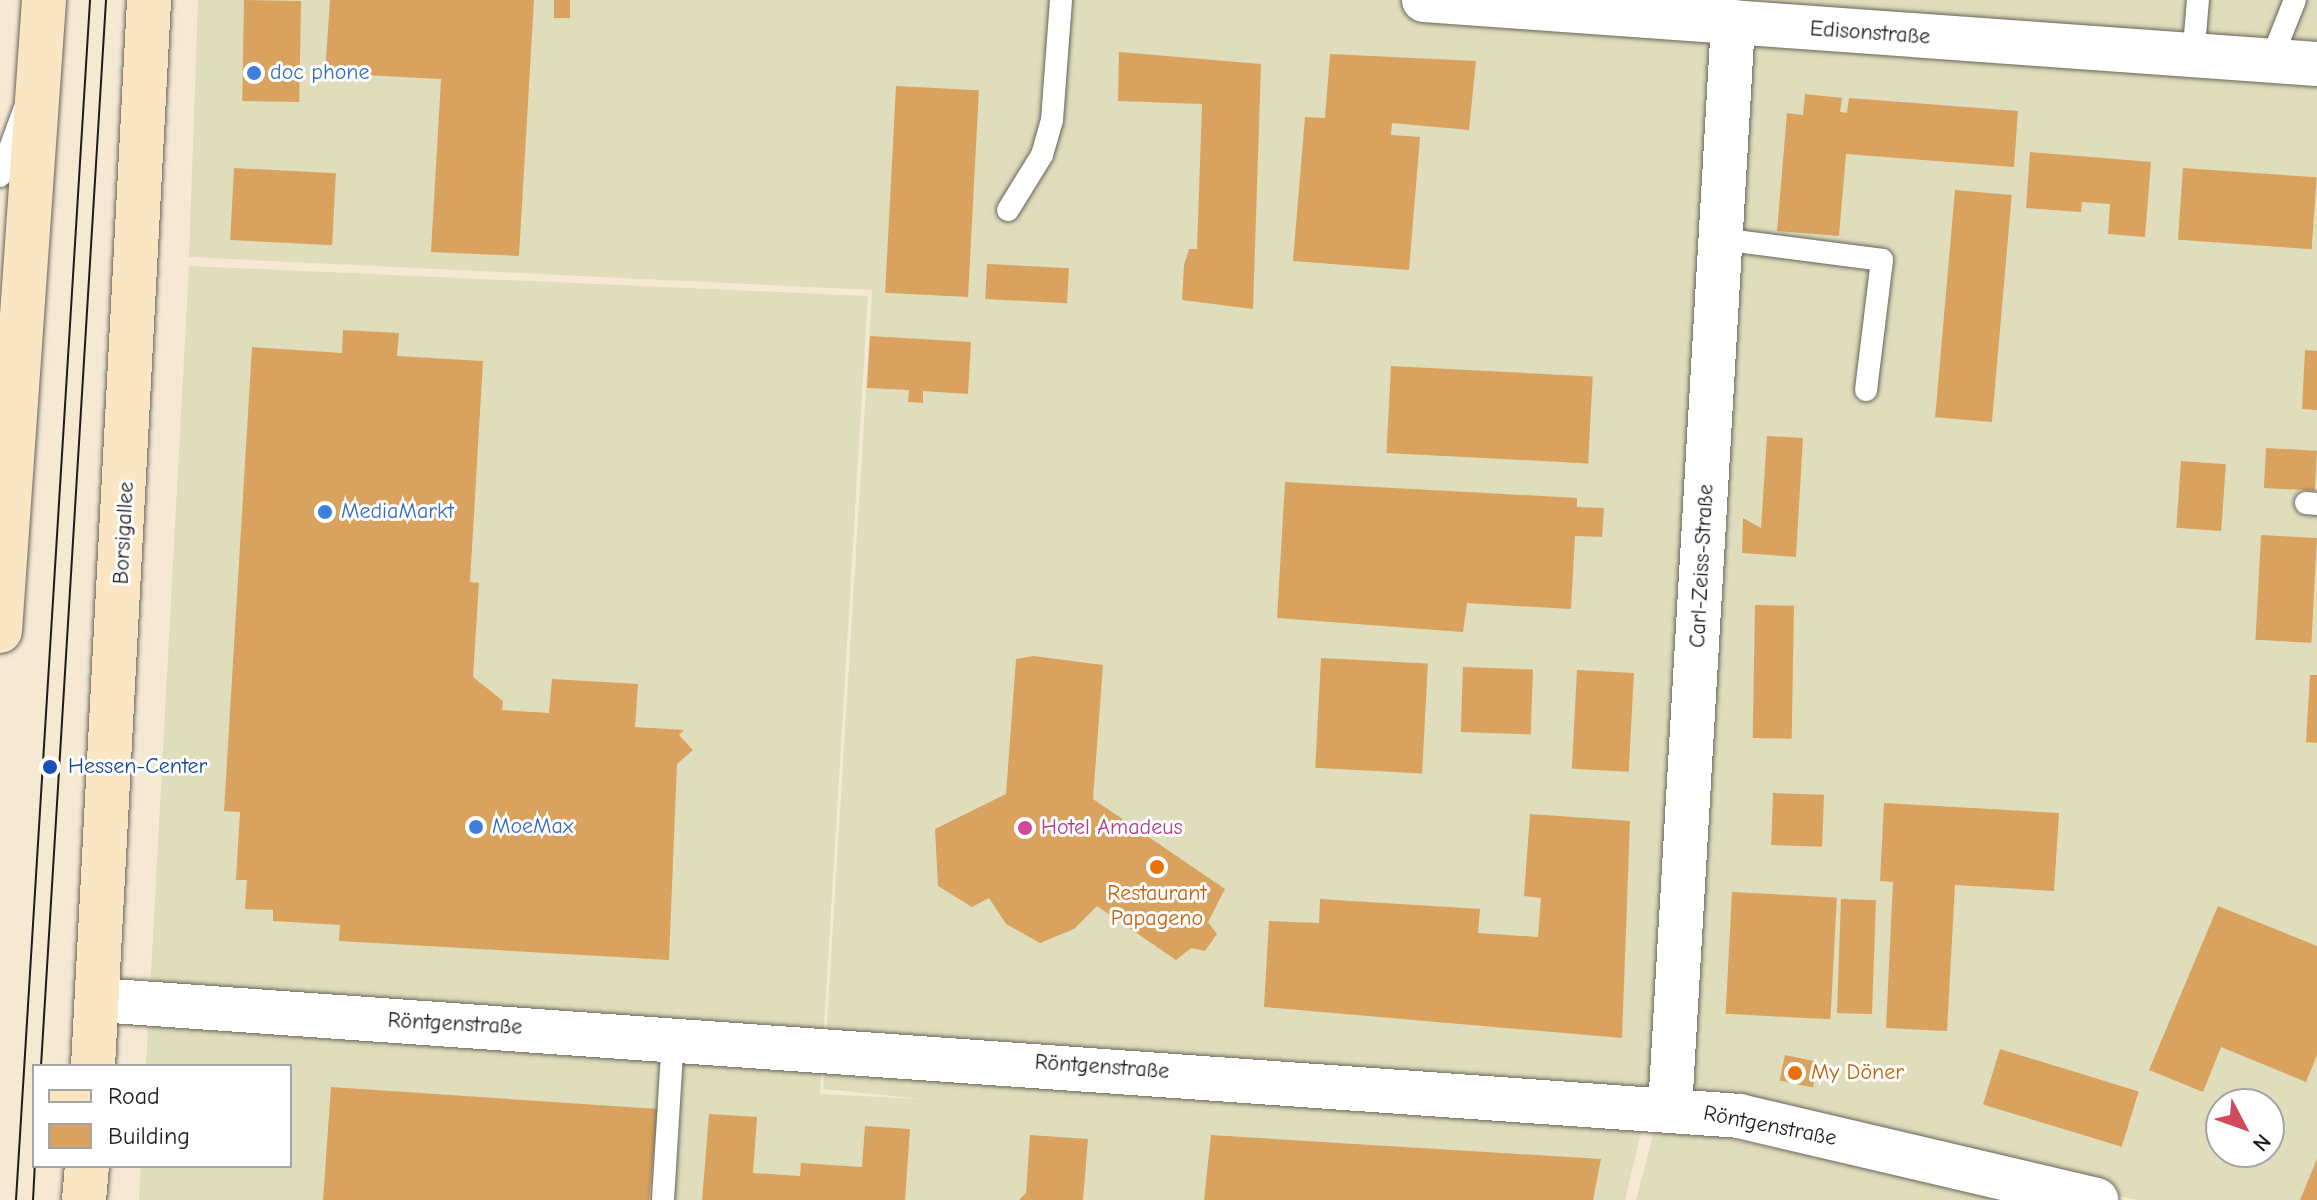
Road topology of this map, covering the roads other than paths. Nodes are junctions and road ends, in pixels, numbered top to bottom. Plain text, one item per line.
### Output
1 (44, 0) edge
2 (149, 0) edge
3 (1061, 0) edge
4 (1424, 0) edge
5 (2198, 0) edge
6 (2295, 0) edge
7 (1598, 6) edge
8 (1733, 22) junction
9 (2193, 58) junction
10 (2271, 60) junction
11 (2317, 64) edge
12 (38, 76) junction
13 (0, 176) edge
14 (1008, 210) dead end
15 (1721, 239) junction
16 (1866, 390) dead end
17 (0, 631) edge
18 (98, 1000) junction
19 (673, 1037) junction
20 (93, 1064) edge
21 (1670, 1109) junction
22 (87, 1168) edge
23 (84, 1200) edge
24 (663, 1200) edge
25 (2096, 1200) edge

1 - 12 main road
2 - 18 main road, Borsigallee
3 - 14 lane
4 - 7 street, Edisonstraße
5 - 9 lane
6 - 10 lane
7 - 8 street, Edisonstraße
8 - 9 street, Edisonstraße
8 - 15 street, Carl-Zeiss-Straße
9 - 10 street, Edisonstraße
10 - 11 street, Edisonstraße
12 - 13 lane
12 - 17 main road
15 - 16 lane
15 - 21 street, Carl-Zeiss-Straße
18 - 19 street, Röntgenstraße
18 - 20 main road, Borsigallee
19 - 21 street, Röntgenstraße
19 - 24 lane
21 - 25 street, Röntgenstraße
22 - 23 main road

